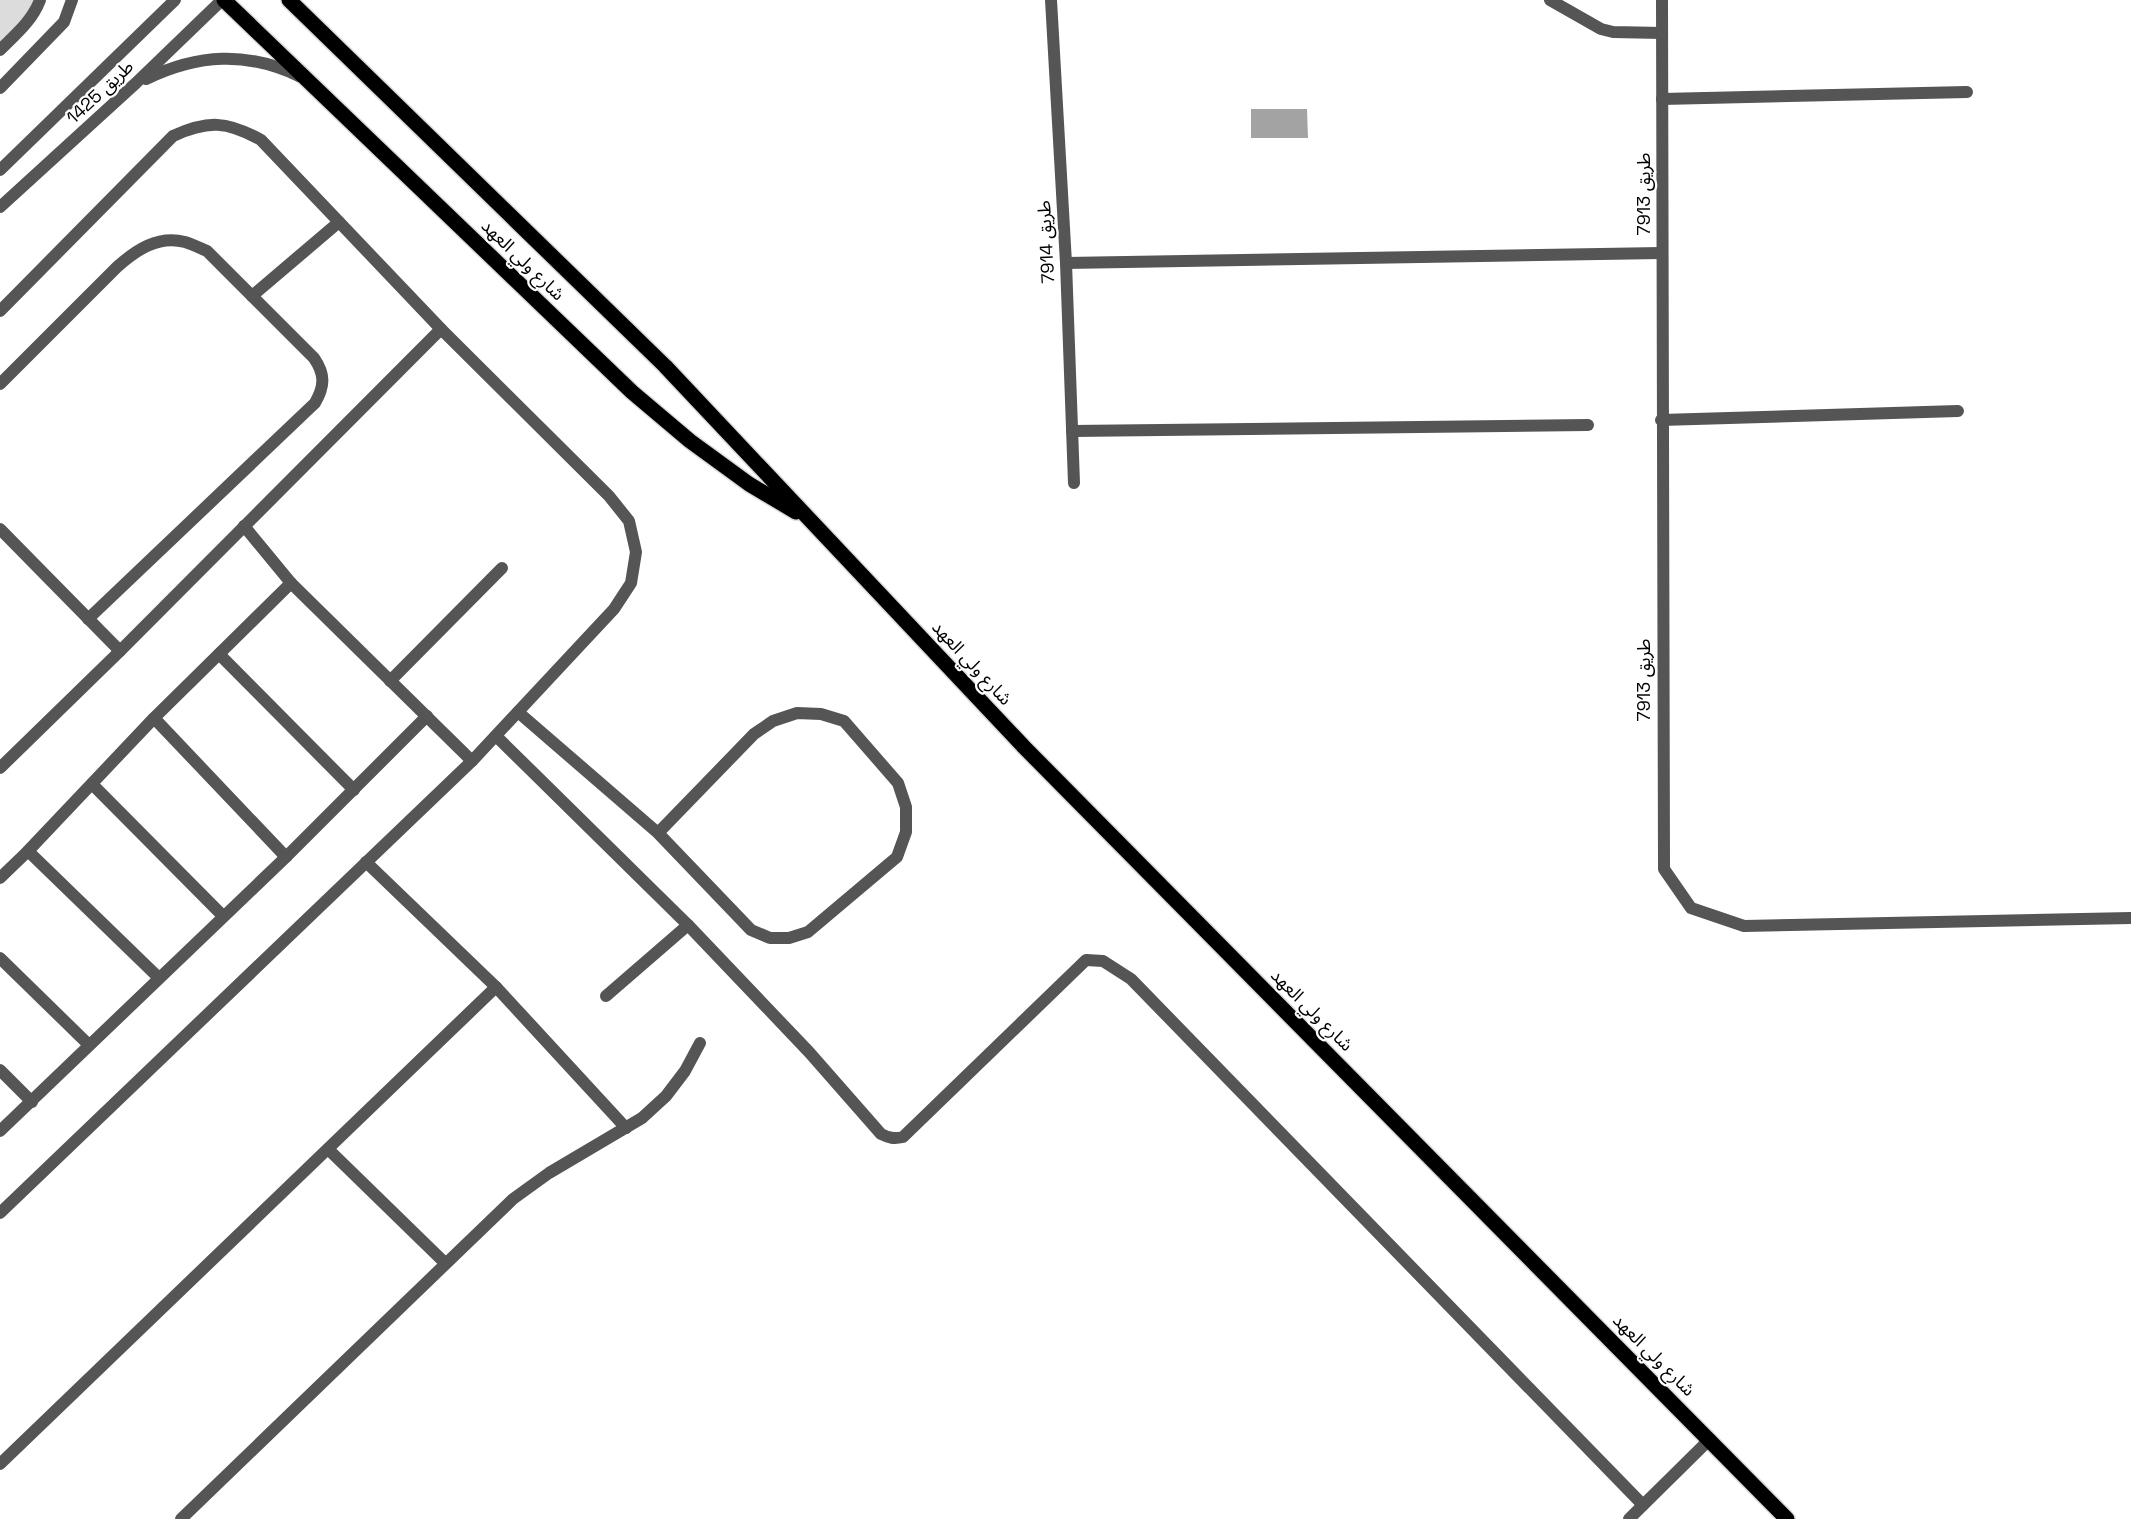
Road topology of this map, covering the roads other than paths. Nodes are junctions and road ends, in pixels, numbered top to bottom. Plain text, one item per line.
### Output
1 (39, 0) edge
2 (72, 0) edge
3 (175, 0) edge
4 (223, 0) edge
5 (289, 0) edge
6 (1052, 0) edge
7 (1550, 0) edge
8 (1662, 0) edge
9 (1662, 33) junction
10 (0, 50) edge
11 (306, 79) junction
12 (136, 83) junction
13 (0, 88) edge
14 (1967, 92) dead end
15 (1662, 99) junction
16 (0, 170) edge
17 (0, 207) edge
18 (339, 222) junction
19 (1661, 253) junction
20 (1066, 263) junction
21 (252, 296) junction
22 (0, 311) edge
23 (441, 329) junction
24 (0, 384) edge
25 (1958, 411) dead end
26 (1661, 420) junction
27 (1588, 425) dead end
28 (1072, 431) junction
29 (1074, 483) dead end
30 (813, 524) junction
31 (244, 526) junction
32 (0, 529) edge
33 (502, 568) dead end
34 (291, 583) junction
35 (88, 619) junction
36 (120, 651) junction
37 (219, 654) junction
38 (390, 681) junction
39 (518, 712) junction
40 (427, 716) junction
41 (154, 718) junction
42 (496, 736) junction
43 (472, 761) junction
44 (0, 768) edge
45 (92, 784) junction
46 (354, 790) junction
47 (658, 833) junction
48 (28, 851) junction
49 (286, 857) junction
50 (366, 862) junction
51 (0, 878) edge
52 (224, 916) junction
53 (2131, 918) edge
54 (688, 925) junction
55 (0, 958) edge
56 (159, 978) junction
57 (496, 987) junction
58 (606, 996) dead end
59 (700, 1043) dead end
60 (89, 1045) junction
61 (0, 1070) edge
62 (32, 1102) junction
63 (626, 1128) junction
64 (0, 1131) edge
65 (328, 1149) junction
66 (0, 1213) edge
67 (445, 1263) junction
68 (1710, 1439) junction
69 (0, 1464) edge
70 (1643, 1504) junction
71 (181, 1519) edge
72 (1629, 1519) edge
73 (1787, 1519) edge

1 - 10 street
2 - 13 street
3 - 16 street, طريق 1425
4 - 11 main road, شارع ولي العهد
4 - 12 street, طريق 1425
5 - 30 main road, شارع ولي العهد
6 - 20 street, طريق 7914
7 - 9 street
8 - 9 street, طريق 7913
9 - 15 street, طريق 7913
11 - 12 street
11 - 30 main road, شارع ولي العهد
12 - 17 street, طريق 1425
14 - 15 street
15 - 19 street, طريق 7913
18 - 21 street
18 - 22 street
18 - 23 street
19 - 20 street
19 - 26 street, طريق 7913
20 - 28 street, طريق 7914
21 - 24 street
21 - 35 street
23 - 31 street
23 - 39 street
25 - 26 street
26 - 53 street, طريق 7913
27 - 28 street
28 - 29 street, طريق 7914
30 - 68 main road, شارع ولي العهد
31 - 34 street
31 - 36 street
32 - 35 street
33 - 38 street
34 - 37 street
34 - 38 street
35 - 36 street
36 - 44 street
37 - 41 street
37 - 46 street
38 - 40 street
39 - 42 street
39 - 47 street
40 - 43 street
40 - 46 street
41 - 45 street
41 - 49 street
42 - 43 street
42 - 54 street
43 - 50 street
45 - 48 street
45 - 52 street
46 - 49 street
47 - 47 street
48 - 51 street
48 - 56 street
49 - 52 street
50 - 57 street
50 - 66 street
52 - 56 street
54 - 58 street
54 - 70 street
55 - 60 street
56 - 60 street
57 - 63 street
57 - 65 street
59 - 63 street
60 - 62 street
61 - 62 street
62 - 64 street
63 - 67 street
65 - 67 street
65 - 69 street
67 - 71 street
68 - 70 street
68 - 73 main road, شارع ولي العهد
70 - 72 street

